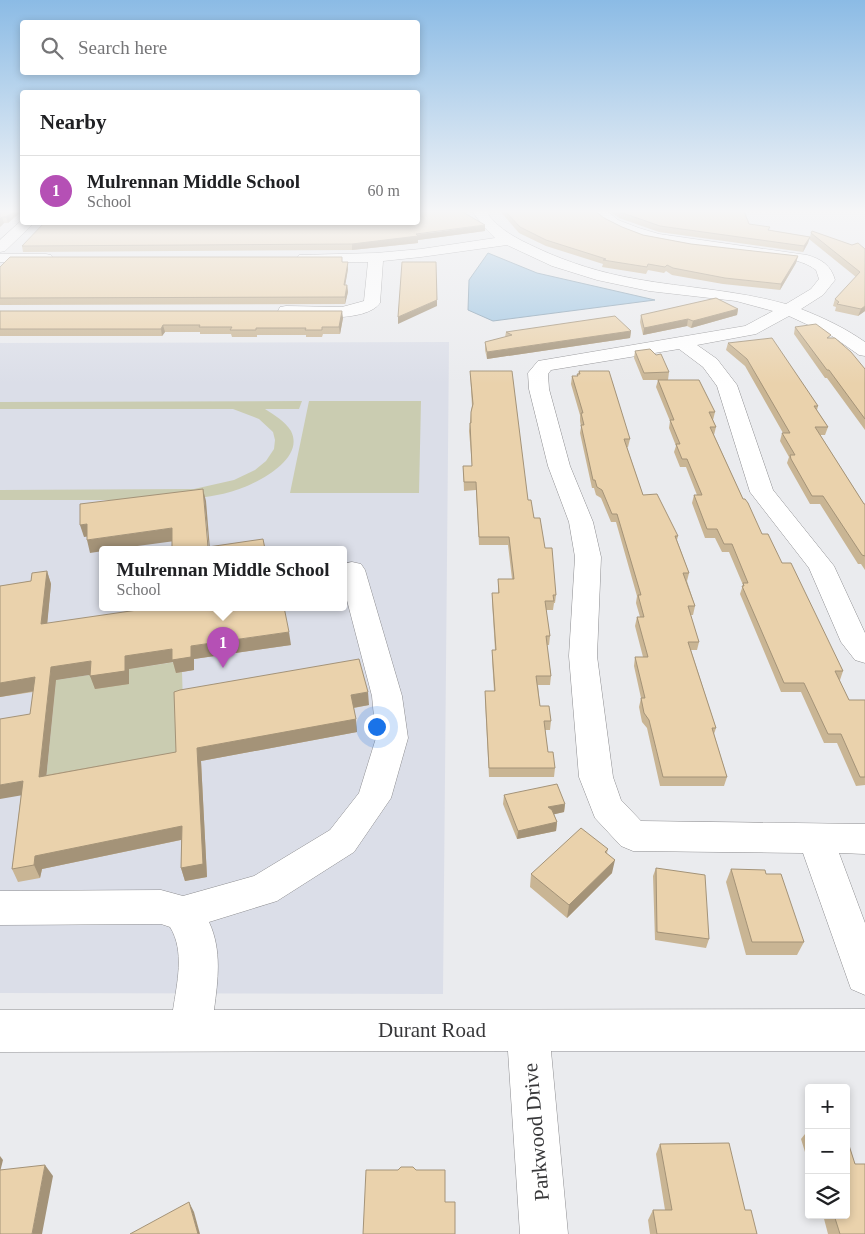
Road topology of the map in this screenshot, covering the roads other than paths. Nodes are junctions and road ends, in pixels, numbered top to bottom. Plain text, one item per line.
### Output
1 (375, 269) edge
2 (577, 269) edge
3 (822, 269) edge
4 (788, 310) junction
5 (268, 311) edge
6 (682, 343) junction
7 (865, 351) edge
8 (352, 570) dead end
9 (865, 654) edge
10 (816, 839) junction
11 (865, 839) edge
12 (0, 908) edge
13 (183, 913) junction
14 (865, 976) edge
15 (528, 1030) junction
16 (865, 1030) edge
17 (0, 1031) edge
18 (190, 1031) junction
19 (544, 1234) edge

1 - 5 street
2 - 4 street
3 - 4 street
4 - 6 street
4 - 7 street
6 - 9 street
6 - 10 street
8 - 13 street
10 - 11 street
10 - 14 street
12 - 13 street
13 - 18 street
15 - 16 street, Durant Road
15 - 18 street, Durant Road
15 - 19 street, Parkwood Drive
17 - 18 street, Durant Road

